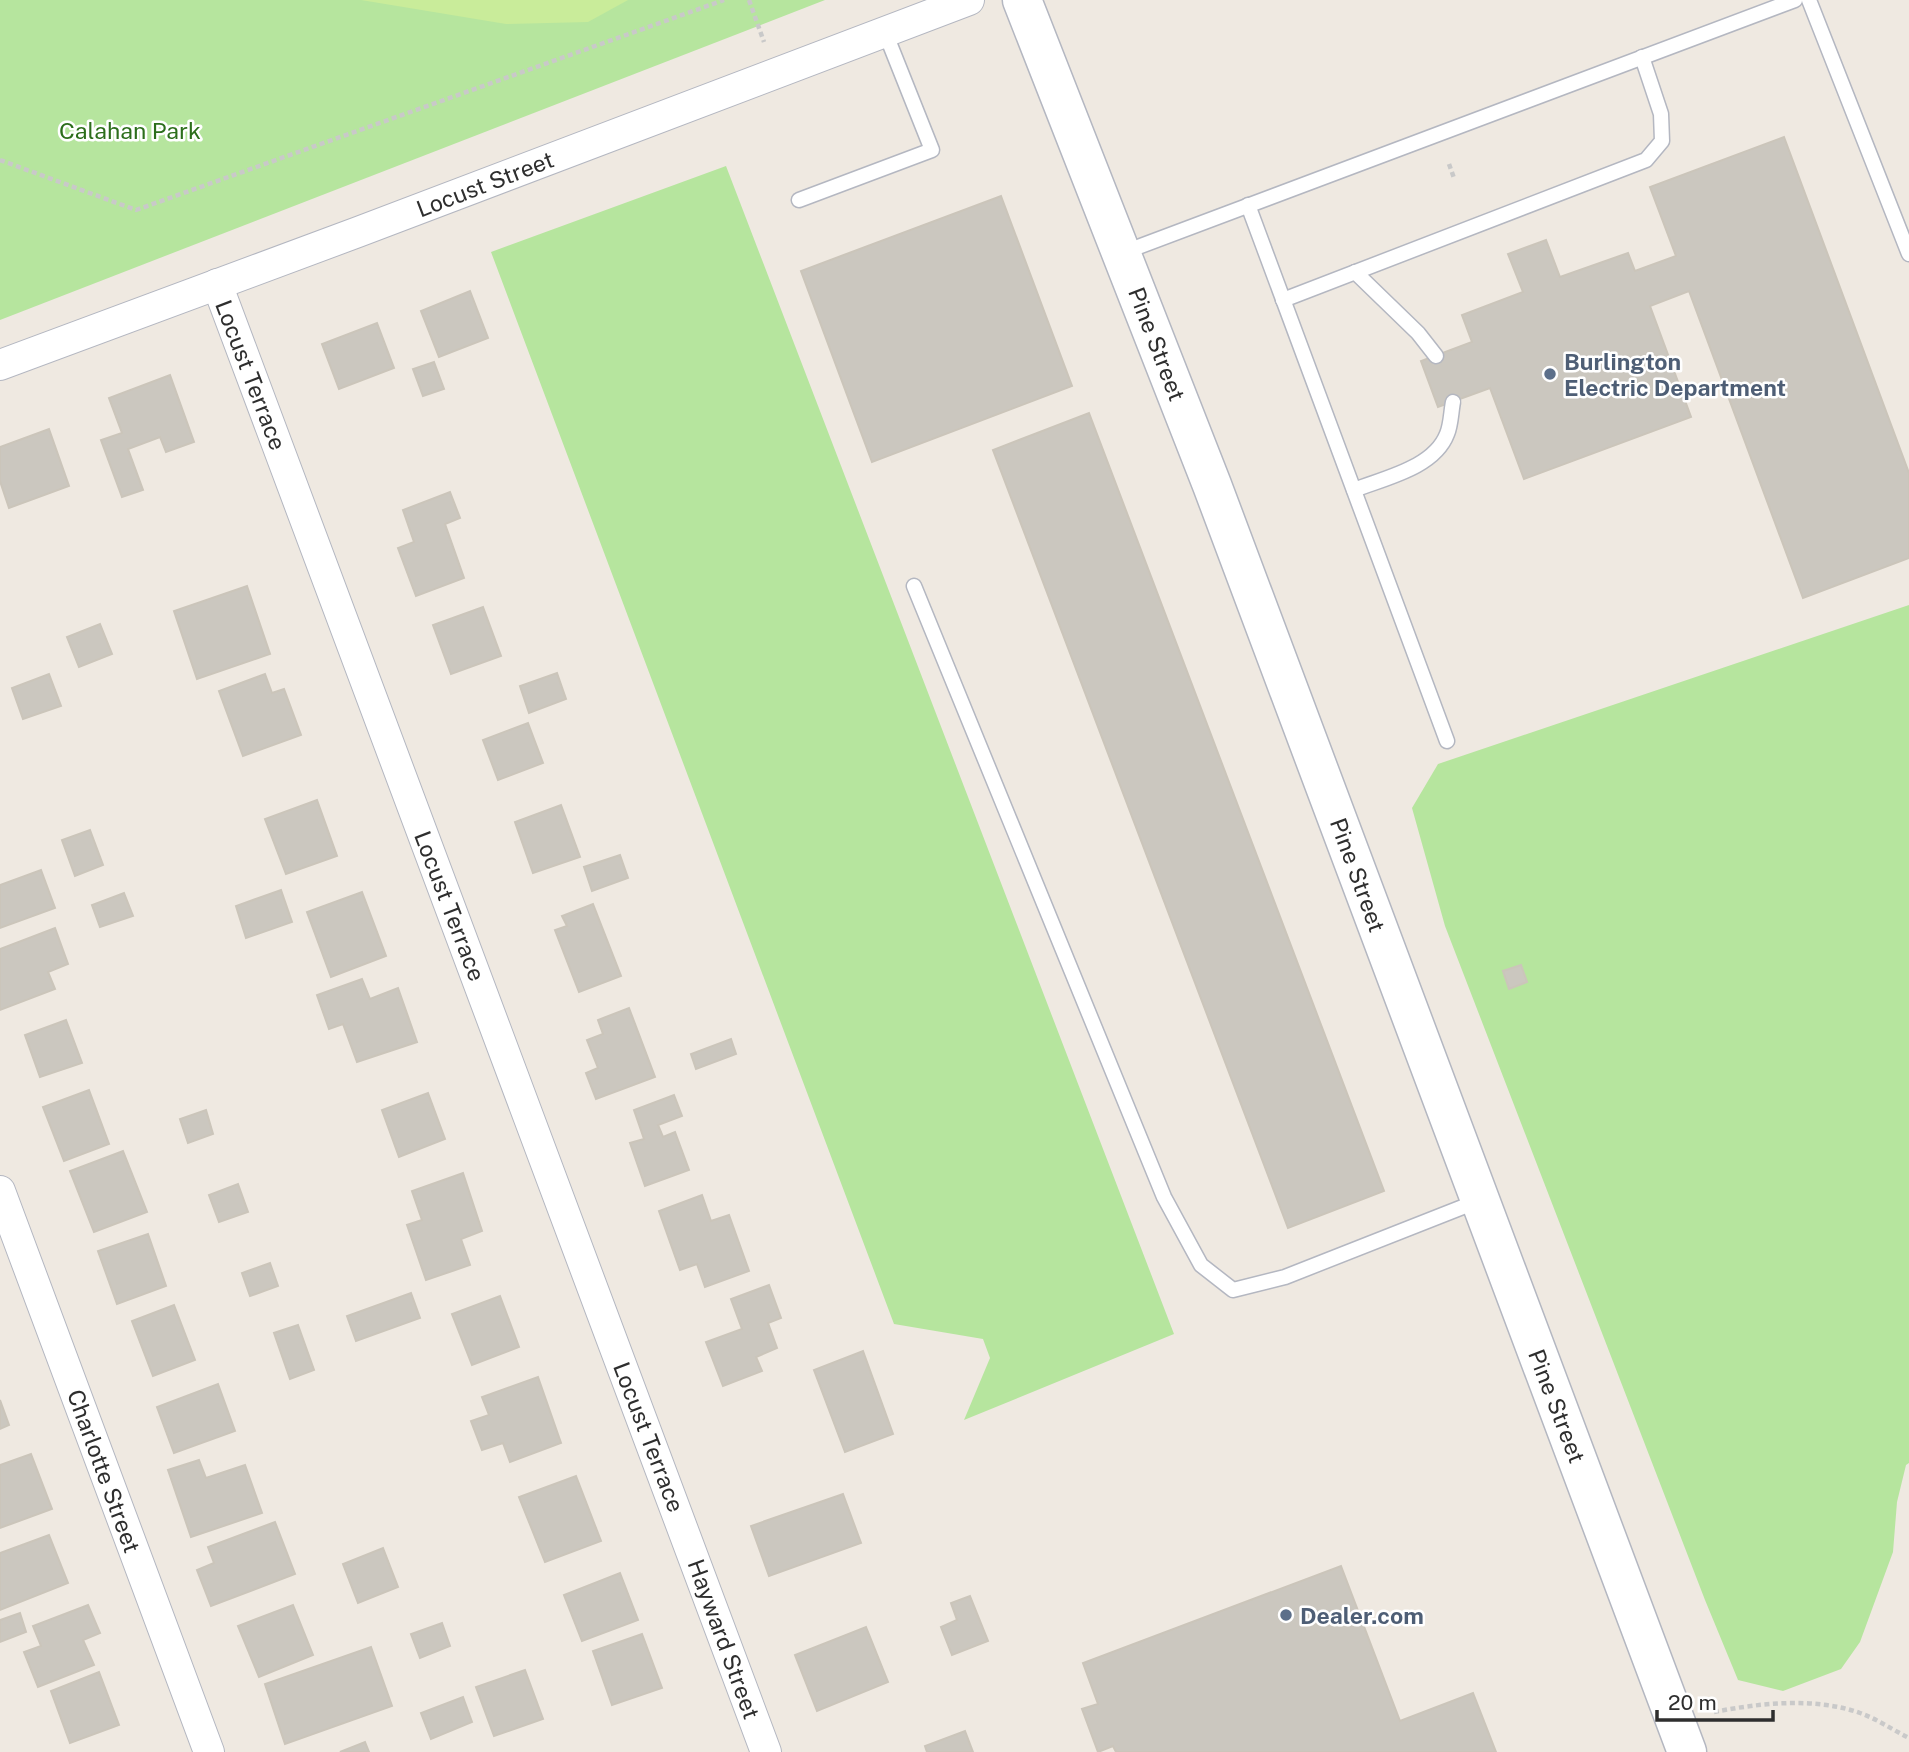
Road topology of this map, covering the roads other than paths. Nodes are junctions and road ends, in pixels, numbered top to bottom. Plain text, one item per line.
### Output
1 (968, 0) edge
2 (1022, 0) edge
3 (1795, 0) edge
4 (1809, 0) edge
5 (885, 32) junction
6 (1642, 57) junction
7 (799, 200) dead end
8 (1248, 205) junction
9 (1122, 253) junction
10 (1909, 254) edge
11 (1355, 272) junction
12 (217, 284) junction
13 (1283, 300) junction
14 (1436, 356) dead end
15 (0, 365) edge
16 (1453, 402) dead end
17 (1354, 490) junction
18 (914, 586) dead end
19 (1447, 741) dead end
20 (0, 1191) edge
21 (1479, 1200) junction
22 (682, 1527) joint
23 (1681, 1736) edge
24 (209, 1752) edge
25 (766, 1752) edge

1 - 5 street, Locust Street
2 - 9 main road, Pine Street
3 - 6 lane
4 - 10 lane
5 - 7 lane
5 - 12 street, Locust Street
6 - 8 lane
6 - 11 lane
8 - 9 lane
8 - 13 lane
9 - 21 main road, Pine Street
11 - 13 lane
11 - 14 lane
12 - 15 street, Locust Street
12 - 22 street, Locust Terrace
13 - 17 lane
16 - 17 lane
17 - 19 lane
18 - 21 lane
20 - 24 street, Charlotte Street
21 - 23 main road, Pine Street
22 - 25 street, Hayward Street

